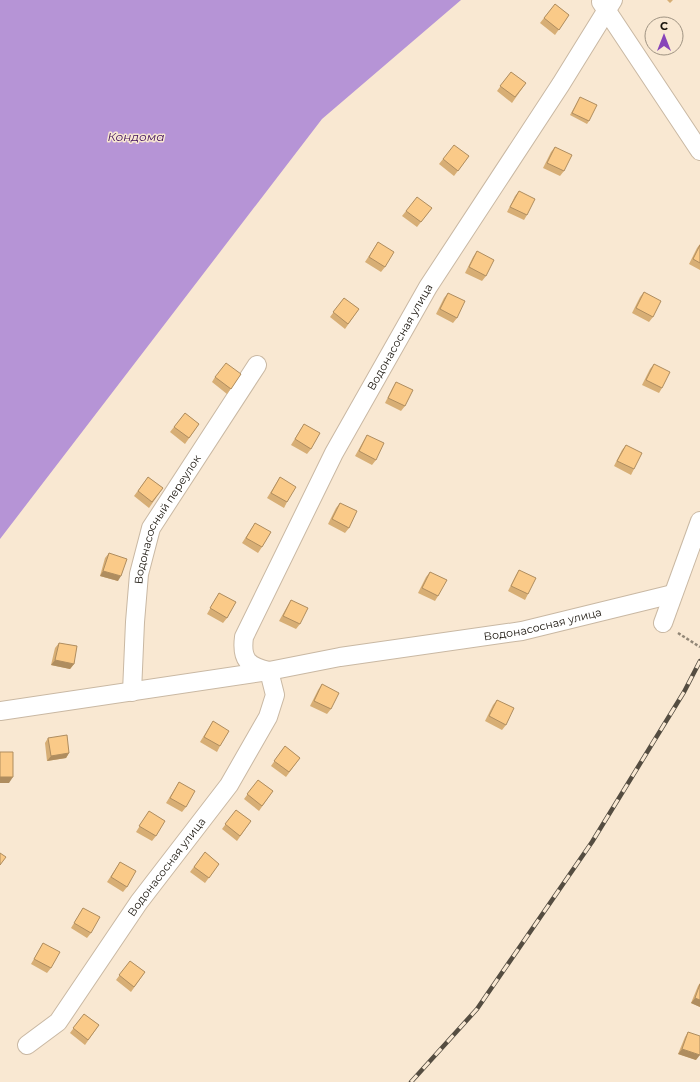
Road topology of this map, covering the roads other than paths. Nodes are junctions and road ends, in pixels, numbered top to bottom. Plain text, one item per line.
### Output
1 (606, 3) edge
2 (700, 151) edge
3 (257, 365) dead end
4 (700, 521) edge
5 (673, 594) junction
6 (663, 623) road end
7 (269, 671) junction
8 (132, 692) junction
9 (0, 711) edge
10 (27, 1045) dead end

1 - 2 street, Водонасосная улица
1 - 7 street, Водонасосная улица
3 - 8 street, Водонасосный переулок
4 - 5 street
5 - 6 street
5 - 7 street, Водонасосная улица
7 - 8 street
7 - 10 street, Водонасосная улица
8 - 9 street

